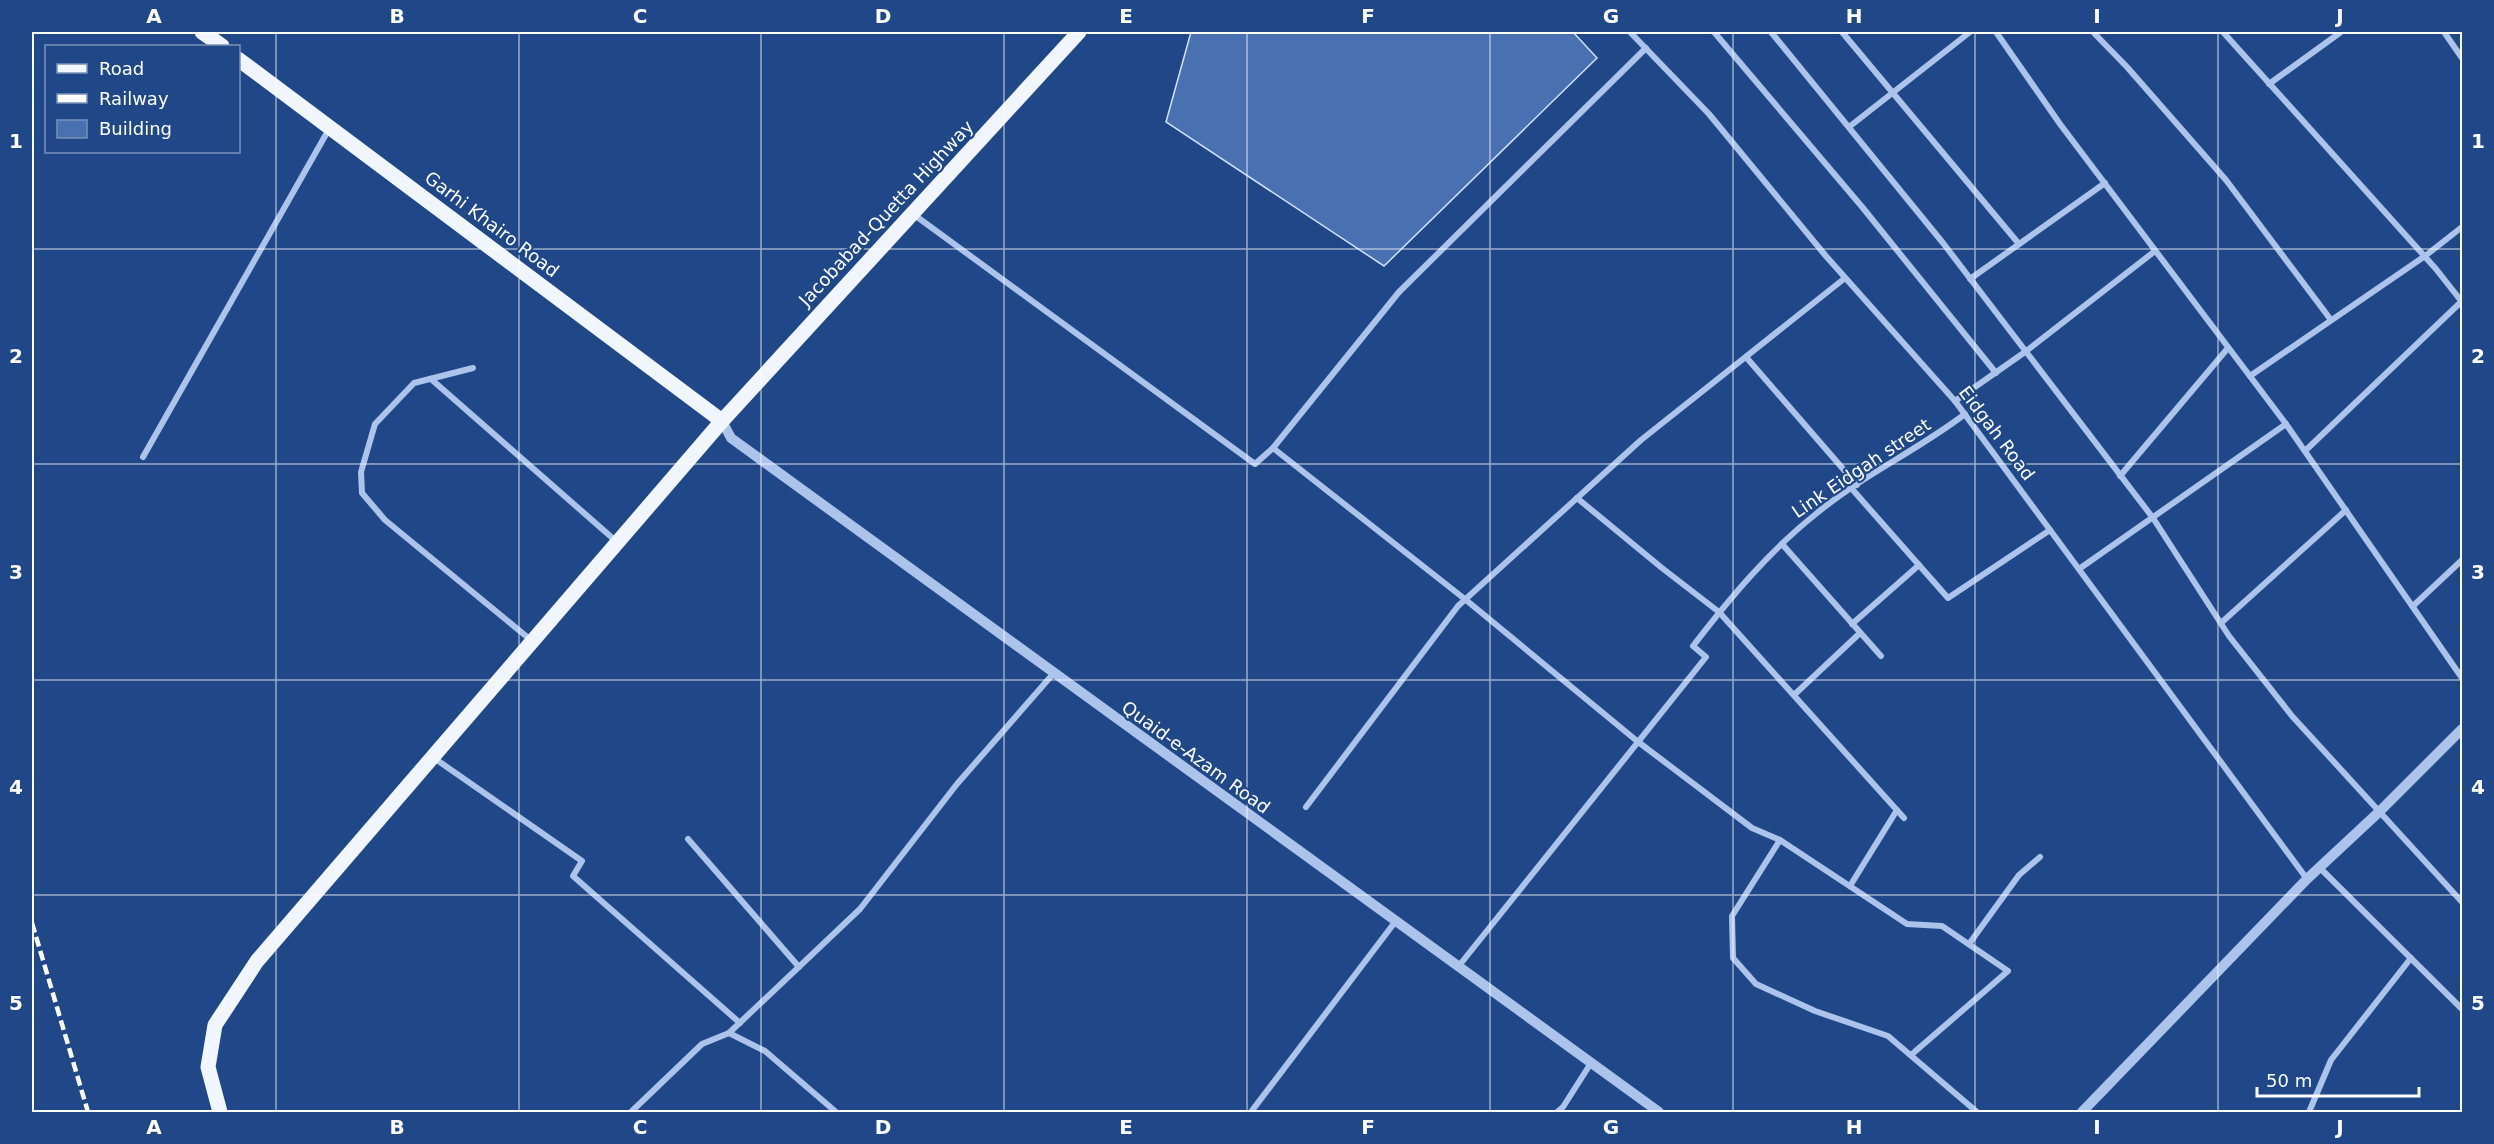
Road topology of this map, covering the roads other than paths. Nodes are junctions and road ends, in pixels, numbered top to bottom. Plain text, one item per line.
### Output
1 (202, 32) edge
2 (1079, 32) edge
3 (1630, 32) edge
4 (1714, 32) edge
5 (1771, 32) edge
6 (1842, 32) edge
7 (1970, 32) edge
8 (1996, 32) edge
9 (2093, 32) edge
10 (2223, 32) edge
11 (2341, 32) edge
12 (2444, 32) edge
13 (221, 45) edge
14 (1646, 48) junction
15 (2463, 58) edge
16 (240, 60) edge
17 (2269, 84) junction
18 (1893, 92) junction
19 (330, 127) junction
20 (1849, 127) junction
21 (2105, 183) junction
22 (913, 213) junction
23 (2463, 227) edge
24 (2019, 244) junction
25 (2155, 251) junction
26 (2425, 256) junction
27 (1845, 278) junction
28 (1970, 279) junction
29 (2462, 302) edge
30 (2331, 320) junction
31 (2228, 348) junction
32 (2025, 352) junction
33 (1746, 357) junction
34 (473, 368) dead end
35 (1996, 373) junction
36 (2250, 376) junction
37 (431, 379) junction
38 (1955, 401) junction
39 (1965, 414) junction
40 (722, 421) junction
41 (2286, 424) junction
42 (1274, 448) junction
43 (2304, 451) junction
44 (143, 457) dead end
45 (2120, 476) junction
46 (1855, 487) junction
47 (1577, 498) junction
48 (2346, 510) junction
49 (2153, 518) junction
50 (2050, 530) junction
51 (618, 543) junction
52 (1782, 544) junction
53 (2463, 560) edge
54 (1919, 565) junction
55 (2079, 569) junction
56 (1466, 600) junction
57 (2412, 606) junction
58 (1719, 612) junction
59 (2221, 623) junction
60 (1852, 624) junction
61 (1860, 633) junction
62 (533, 641) junction
63 (1881, 656) dead end
64 (1053, 674) junction
65 (2463, 678) edge
66 (1794, 696) junction
67 (2463, 729) edge
68 (1638, 741) junction
69 (433, 757) junction
70 (1306, 807) dead end
71 (1897, 810) junction
72 (2380, 812) junction
73 (1904, 818) dead end
74 (688, 839) dead end
75 (1780, 840) junction
76 (2040, 857) dead end
77 (2319, 867) junction
78 (2307, 879) junction
79 (1850, 886) junction
80 (2463, 902) edge
81 (1395, 922) junction
82 (1969, 944) junction
83 (2411, 958) junction
84 (799, 967) junction
85 (1458, 967) junction
86 (2463, 1009) edge
87 (740, 1023) junction
88 (729, 1033) junction
89 (1911, 1056) junction
90 (1591, 1063) junction
91 (220, 1113) edge
92 (631, 1113) edge
93 (836, 1113) edge
94 (1251, 1113) edge
95 (1557, 1113) edge
96 (1659, 1113) edge
97 (1977, 1113) edge
98 (2082, 1113) edge
99 (2309, 1113) edge

1 - 13 main road
2 - 22 main road, Jacobabad-Quetta Highway
3 - 14 street, Eidgah Road
4 - 35 street
5 - 20 street
6 - 18 street
7 - 18 street
8 - 21 street
9 - 30 street
10 - 17 street
11 - 17 street
12 - 15 street
14 - 27 street, Eidgah Road
14 - 42 street
16 - 19 main road, Garhi Khairo Road
17 - 26 street
18 - 20 street
18 - 24 street
19 - 40 main road, Garhi Khairo Road
19 - 44 street
20 - 28 street
21 - 24 street
21 - 25 street
22 - 40 main road, Jacobabad-Quetta Highway
22 - 42 street
23 - 26 street
24 - 28 street
25 - 31 street
25 - 32 street
26 - 29 street
26 - 30 street
27 - 33 street
27 - 38 street, Eidgah Road
28 - 32 street
29 - 43 street
30 - 36 street
31 - 36 street
31 - 45 street
32 - 35 street
32 - 45 street
33 - 46 street
33 - 47 street
34 - 37 street
35 - 38 street
36 - 41 street
37 - 51 street
37 - 62 street
38 - 39 street, Eidgah Road
39 - 46 street, Link Eidgah street
39 - 50 street, Eidgah Road
40 - 51 main road, Jacobabad-Quetta Highway
40 - 64 street, Quaid-e-Azam Road
41 - 43 street
41 - 49 street
42 - 56 street
43 - 48 street
45 - 49 street
46 - 52 street, Link Eidgah street
46 - 54 street
47 - 56 street
47 - 58 street
48 - 57 street
48 - 59 street
49 - 55 street
49 - 59 street
50 - 54 street
50 - 55 street, Eidgah Road
51 - 62 main road, Jacobabad-Quetta Highway
52 - 58 street, Link Eidgah street
52 - 60 street
53 - 57 street
54 - 60 street
55 - 78 street, Eidgah Road
56 - 68 street
56 - 70 street
57 - 65 street
58 - 66 street
58 - 68 street, Link Eidgah street
59 - 72 street
60 - 61 street
61 - 63 street
61 - 66 street
62 - 69 main road, Jacobabad-Quetta Highway
64 - 81 street, Quaid-e-Azam Road
64 - 84 street
66 - 71 street
67 - 72 street
68 - 75 street
68 - 85 street
69 - 87 street
69 - 91 main road, Jacobabad-Quetta Highway
71 - 73 street
71 - 79 street
72 - 77 street
72 - 80 street
74 - 84 street
75 - 79 street
75 - 89 street
76 - 82 street
77 - 78 street
77 - 83 street
78 - 98 street
79 - 82 street
81 - 85 street, Quaid-e-Azam Road
81 - 94 street
82 - 89 street
83 - 86 street
83 - 99 street
84 - 87 street
85 - 90 street, Quaid-e-Azam Road
87 - 88 street
88 - 92 street
88 - 93 street
89 - 97 street
90 - 95 street
90 - 96 street, Quaid-e-Azam Road

